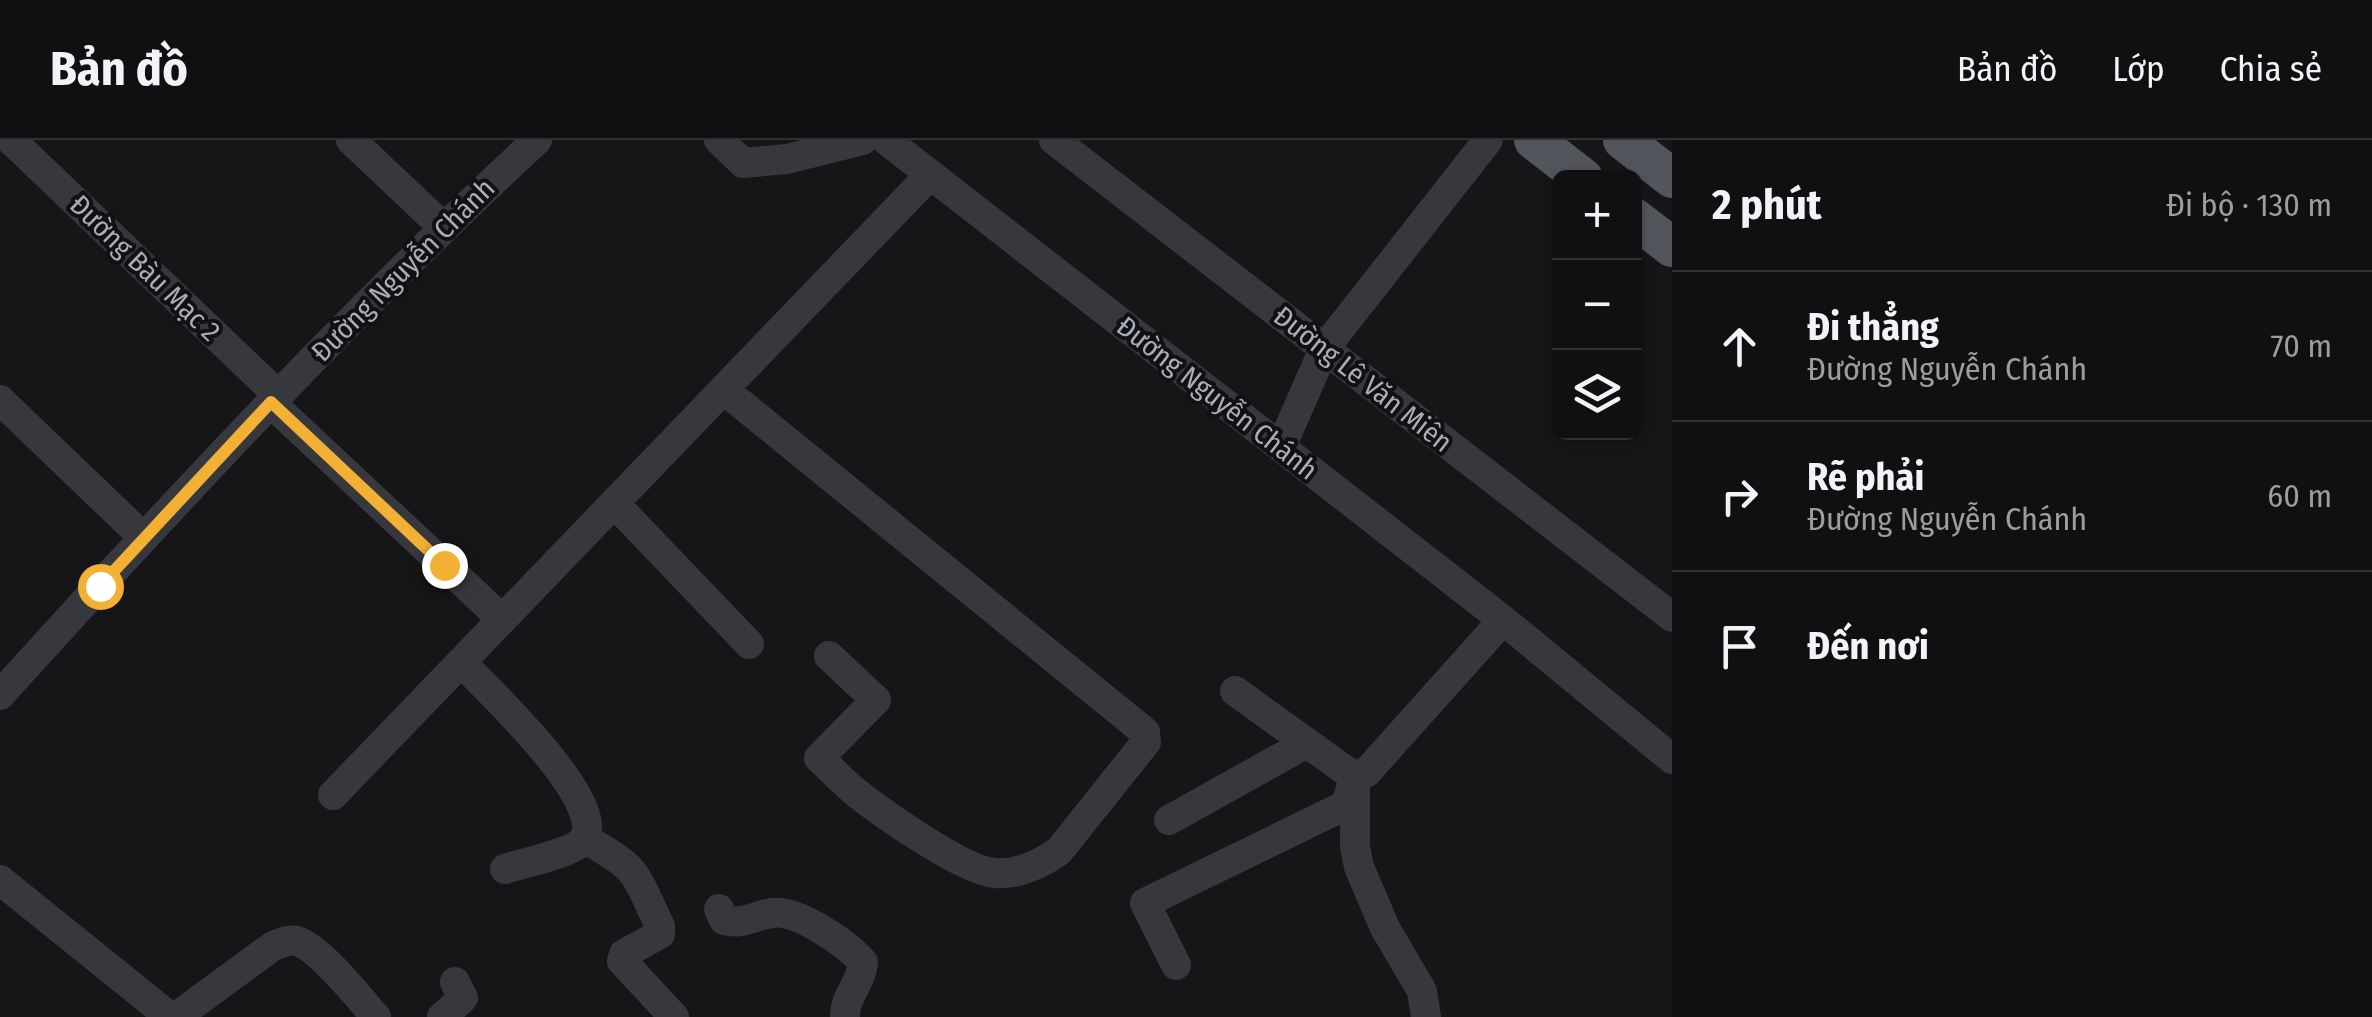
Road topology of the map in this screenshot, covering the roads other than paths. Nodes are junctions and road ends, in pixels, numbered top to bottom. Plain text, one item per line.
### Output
1 (11, 140) edge
2 (352, 140) edge
3 (537, 140) edge
4 (719, 140) edge
5 (863, 140) edge
6 (886, 140) edge
7 (1054, 140) edge
8 (1488, 140) edge
9 (1534, 140) edge
10 (1623, 140) edge
11 (1572, 170) edge
12 (930, 176) junction
13 (1672, 178) edge
14 (1642, 224) edge
15 (443, 227) junction
16 (1672, 247) edge
17 (1324, 349) junction
18 (724, 390) junction
19 (274, 399) junction
20 (0, 400) edge
21 (1281, 447) junction
22 (614, 504) junction
23 (144, 538) junction
24 (1672, 617) edge
25 (502, 619) junction
26 (1503, 620) junction
27 (749, 644) dead end
28 (829, 656) dead end
29 (461, 662) junction
30 (1235, 691) dead end
31 (0, 694) edge
32 (1306, 743) junction
33 (1672, 760) edge
34 (1355, 775) junction
35 (333, 795) dead end
36 (1169, 820) dead end
37 (584, 838) junction
38 (505, 869) dead end
39 (0, 880) edge
40 (719, 908) dead end
41 (1176, 965) dead end
42 (455, 982) dead end
43 (173, 1017) edge
44 (376, 1017) edge
45 (442, 1017) edge
46 (674, 1017) edge
47 (844, 1017) edge
48 (1426, 1017) edge

1 - 19 street, Đường Bàu Mạc 2
2 - 15 street
3 - 15 street, Đường Nguyễn Chánh
4 - 5 street
6 - 12 street, Đường Nguyễn Chánh
7 - 17 street, Đường Lê Văn Miên
8 - 17 street
9 - 11 main road
10 - 13 main road
12 - 18 street
12 - 21 street, Đường Nguyễn Chánh
14 - 16 main road
15 - 19 street, Đường Nguyễn Chánh
17 - 21 street
17 - 24 street, Đường Lê Văn Miên
18 - 22 street
18 - 28 street
19 - 23 street, Đường Nguyễn Chánh
19 - 25 street
20 - 23 street
21 - 26 street, Đường Nguyễn Chánh
22 - 25 street
22 - 27 street
23 - 31 street, Đường Nguyễn Chánh
25 - 29 street
26 - 33 street, Đường Nguyễn Chánh
26 - 34 street
29 - 35 street
29 - 37 street
30 - 32 street
32 - 34 street
32 - 36 street
34 - 41 street
34 - 48 street
37 - 38 street
37 - 46 street
39 - 43 street
40 - 47 street
42 - 45 street
43 - 44 street

